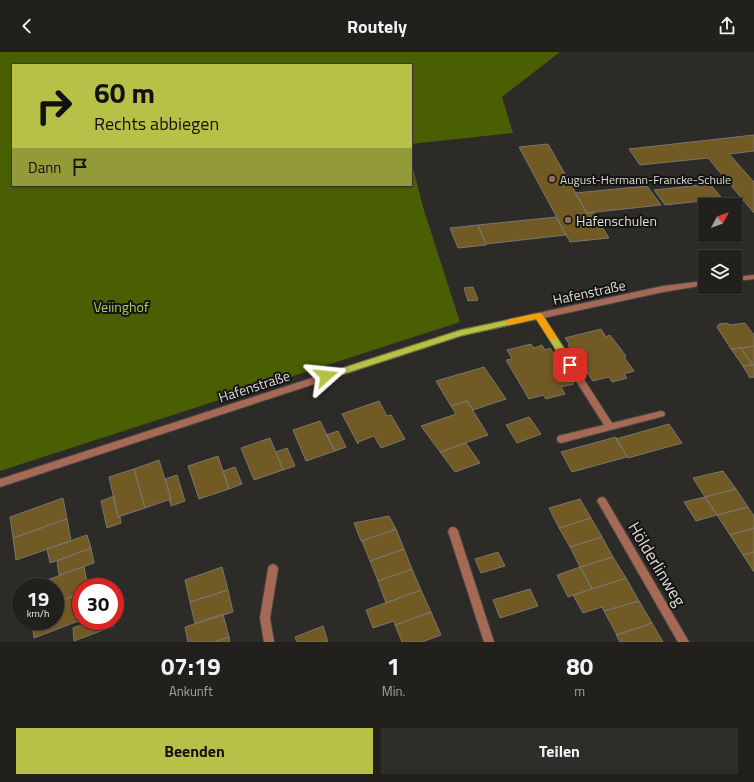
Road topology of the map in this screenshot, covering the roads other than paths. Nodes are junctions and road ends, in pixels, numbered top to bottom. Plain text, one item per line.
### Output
1 (754, 277) edge
2 (742, 278) edge
3 (698, 284) edge
4 (539, 316) junction
5 (661, 414) dead end
6 (610, 427) junction
7 (561, 439) dead end
8 (0, 483) edge
9 (602, 501) dead end
10 (453, 531) dead end
11 (274, 568) dead end
12 (269, 642) edge
13 (489, 642) edge
14 (684, 642) edge

1 - 2 street
3 - 4 street, Hafenstraße
4 - 6 street
4 - 8 street, Hafenstraße
5 - 6 street
6 - 7 street
9 - 14 street, Hölderlinweg
10 - 13 street
11 - 12 street

